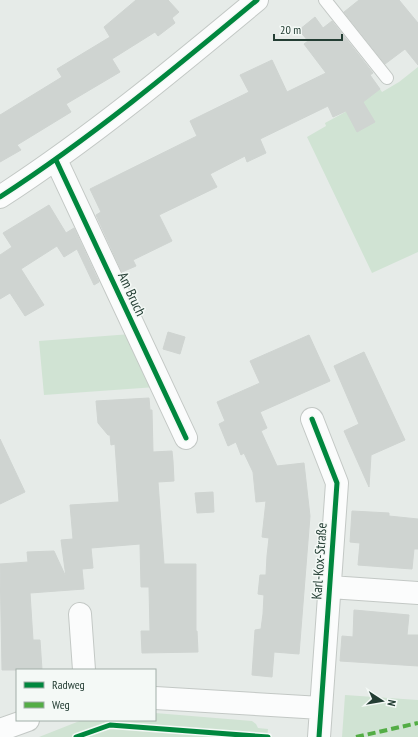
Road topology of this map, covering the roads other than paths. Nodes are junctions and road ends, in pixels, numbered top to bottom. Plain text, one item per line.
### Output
1 (257, 0) edge
2 (325, 0) edge
3 (387, 78) dead end
4 (56, 160) junction
5 (0, 197) edge
6 (312, 419) dead end
7 (186, 438) dead end
8 (330, 587) junction
9 (418, 593) edge
10 (80, 614) dead end
11 (84, 669) edge
12 (156, 698) edge
13 (321, 708) junction
14 (25, 721) edge
15 (0, 730) edge
16 (319, 737) edge

1 - 4 street
2 - 3 lane
4 - 5 street
4 - 7 street, Am Bruch
6 - 8 street, Karl-Kox-Straße
8 - 9 street, Karl-Kox-Straße
8 - 13 street, Karl-Kox-Straße
10 - 11 street
12 - 13 street
13 - 16 street, Karl-Kox-Straße
14 - 15 street

